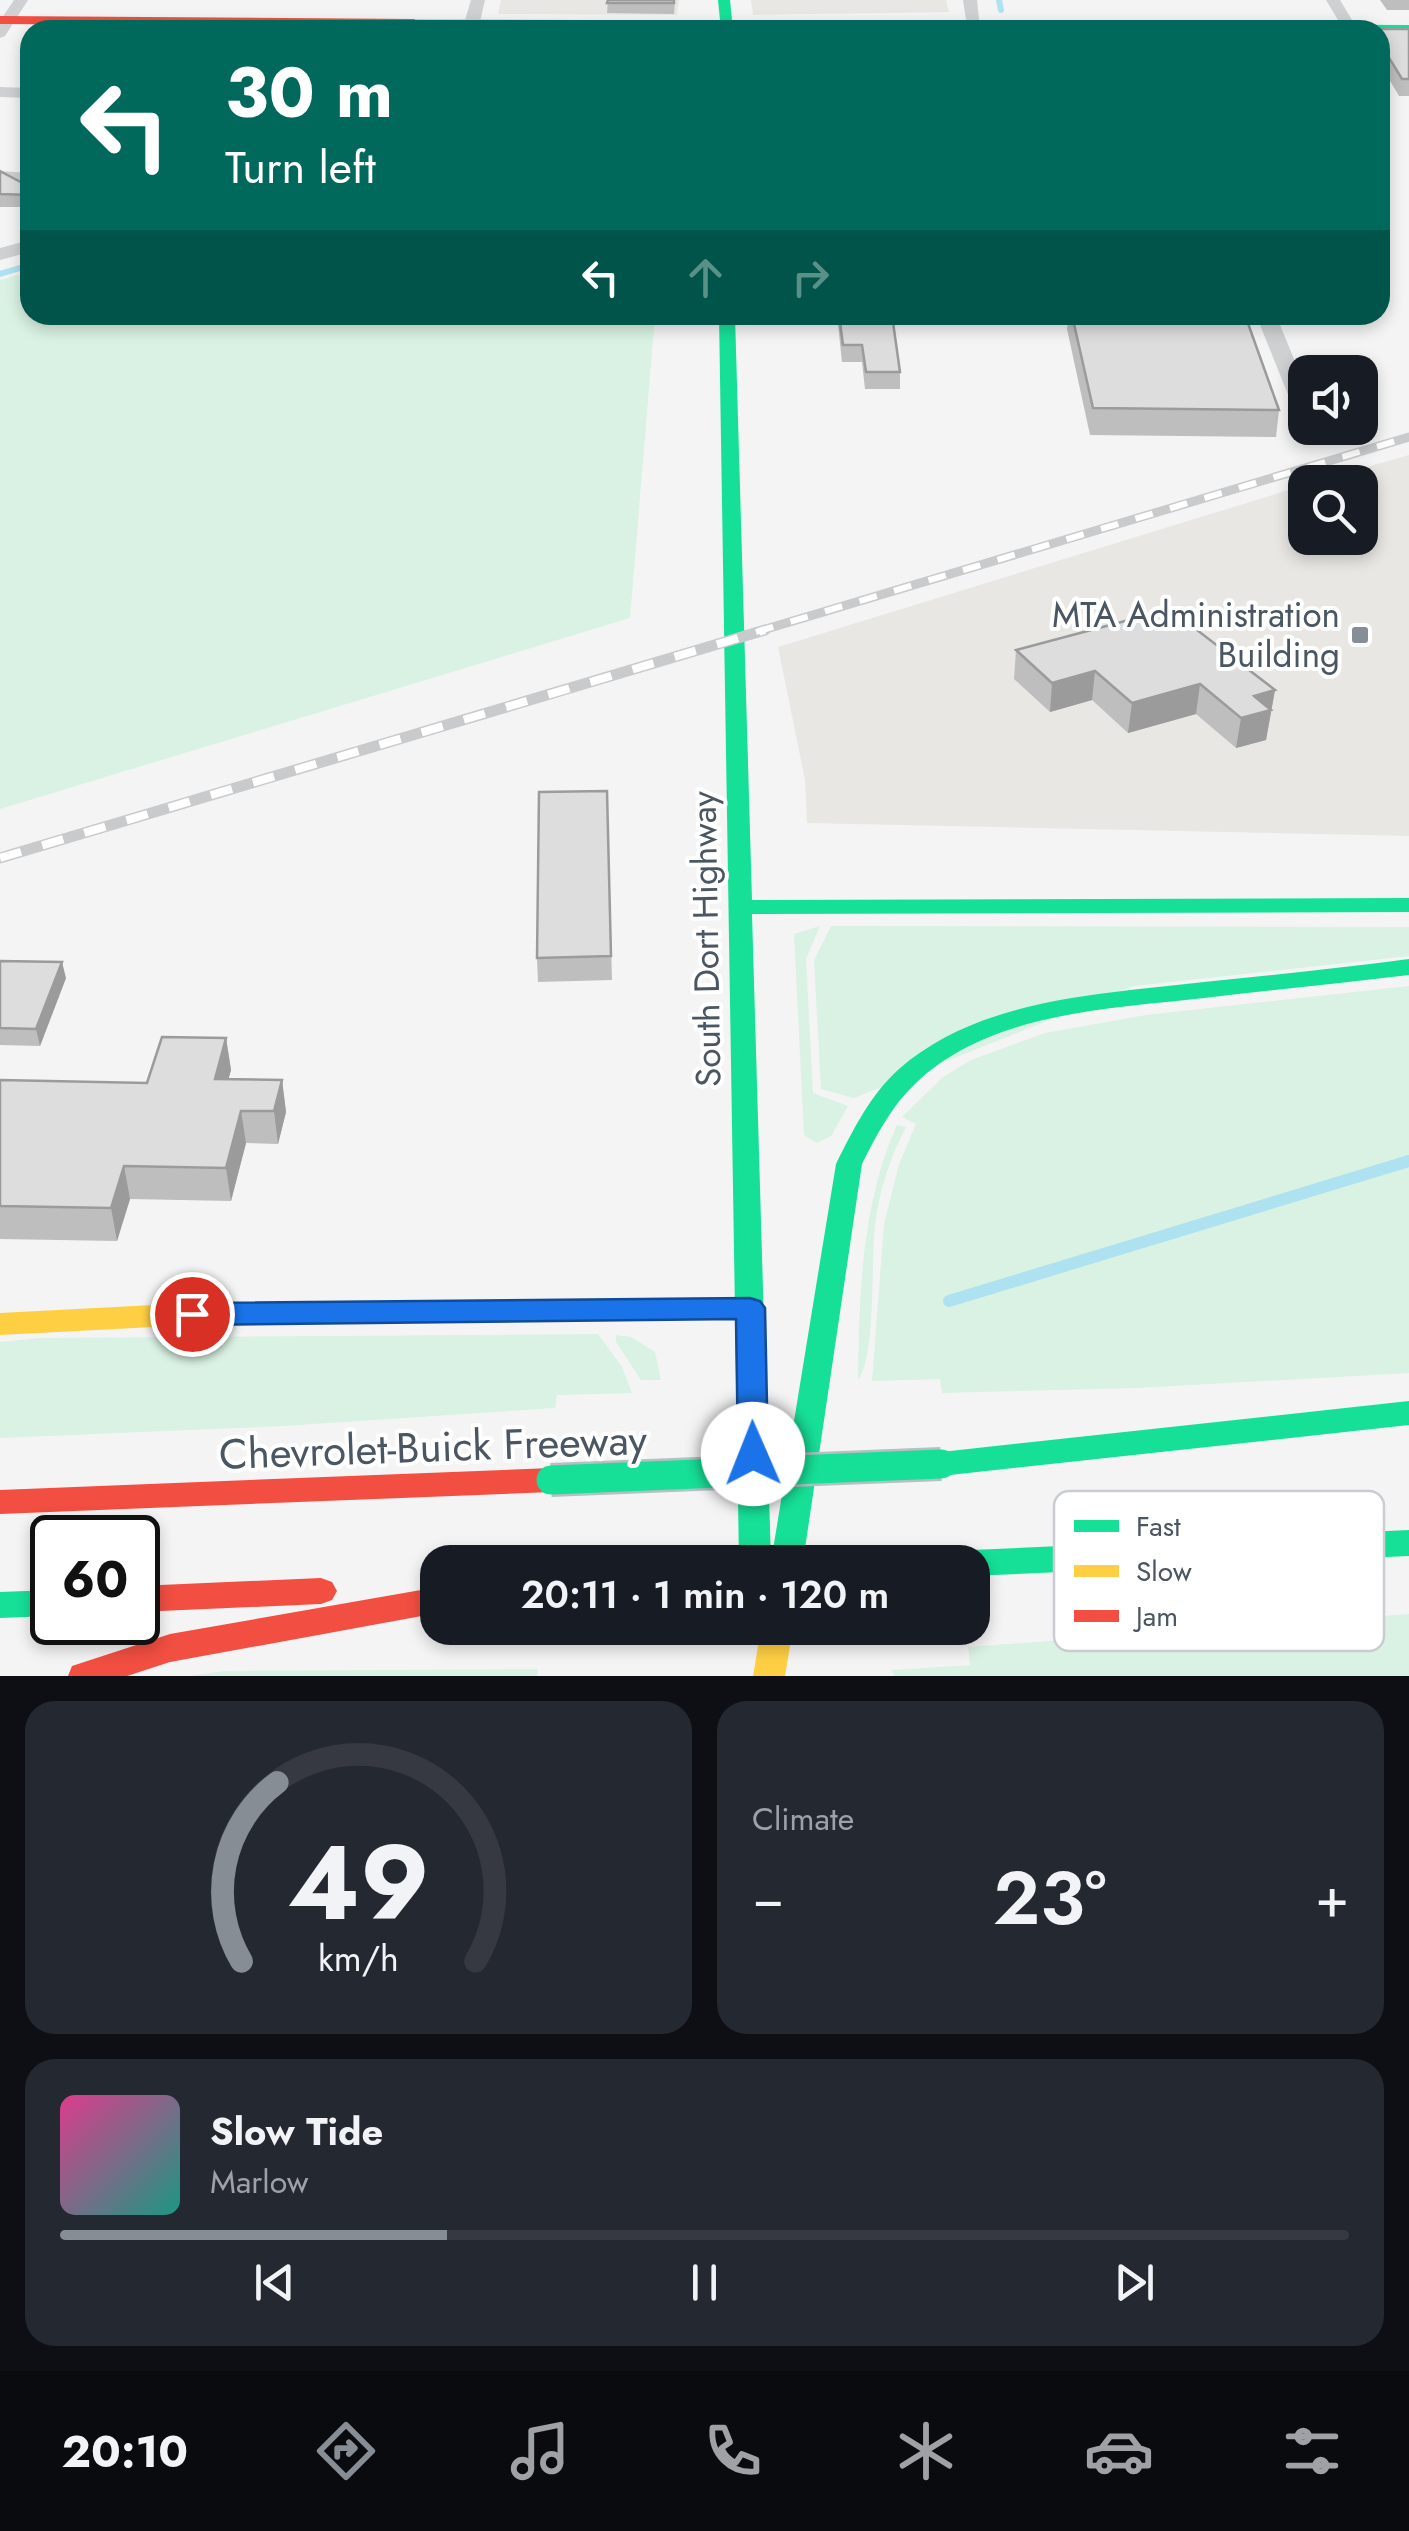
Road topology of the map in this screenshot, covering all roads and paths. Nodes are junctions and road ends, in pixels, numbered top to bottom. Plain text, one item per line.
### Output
1 (8, 18) edge
2 (474, 18) edge
3 (524, 20) edge
4 (727, 325) edge
5 (1270, 325) edge
6 (1288, 370) edge
7 (1409, 905) edge
8 (741, 907) junction
9 (1409, 967) edge
10 (750, 1308) junction
11 (0, 1324) edge
12 (1409, 1413) edge
13 (1292, 1449) dead end
14 (941, 1464) junction
15 (0, 1502) edge
16 (1409, 1543) edge
17 (1384, 1544) edge
18 (755, 1545) edge
19 (789, 1545) edge
20 (1054, 1558) edge
21 (990, 1561) edge
22 (420, 1587) edge
23 (160, 1599) edge
24 (420, 1603) edge
25 (30, 1604) edge
26 (0, 1606) edge
27 (757, 1645) edge
28 (774, 1645) edge
29 (84, 1676) edge
30 (758, 1676) edge
31 (769, 1676) edge

1 - 2 main road
2 - 3 main road
4 - 8 main road, South Dort Highway
5 - 6 street
7 - 8 main road
8 - 10 main road, South Dort Highway
9 - 19 main road
10 - 11 main road
10 - 18 main road, South Dort Highway
12 - 14 main road
13 - 14 main road, Chevrolet-Buick Freeway
14 - 15 main road, Chevrolet-Buick Freeway, bridge
16 - 17 main road
20 - 21 main road
22 - 23 main road
24 - 29 main road
25 - 26 main road
27 - 30 main road
28 - 31 main road

